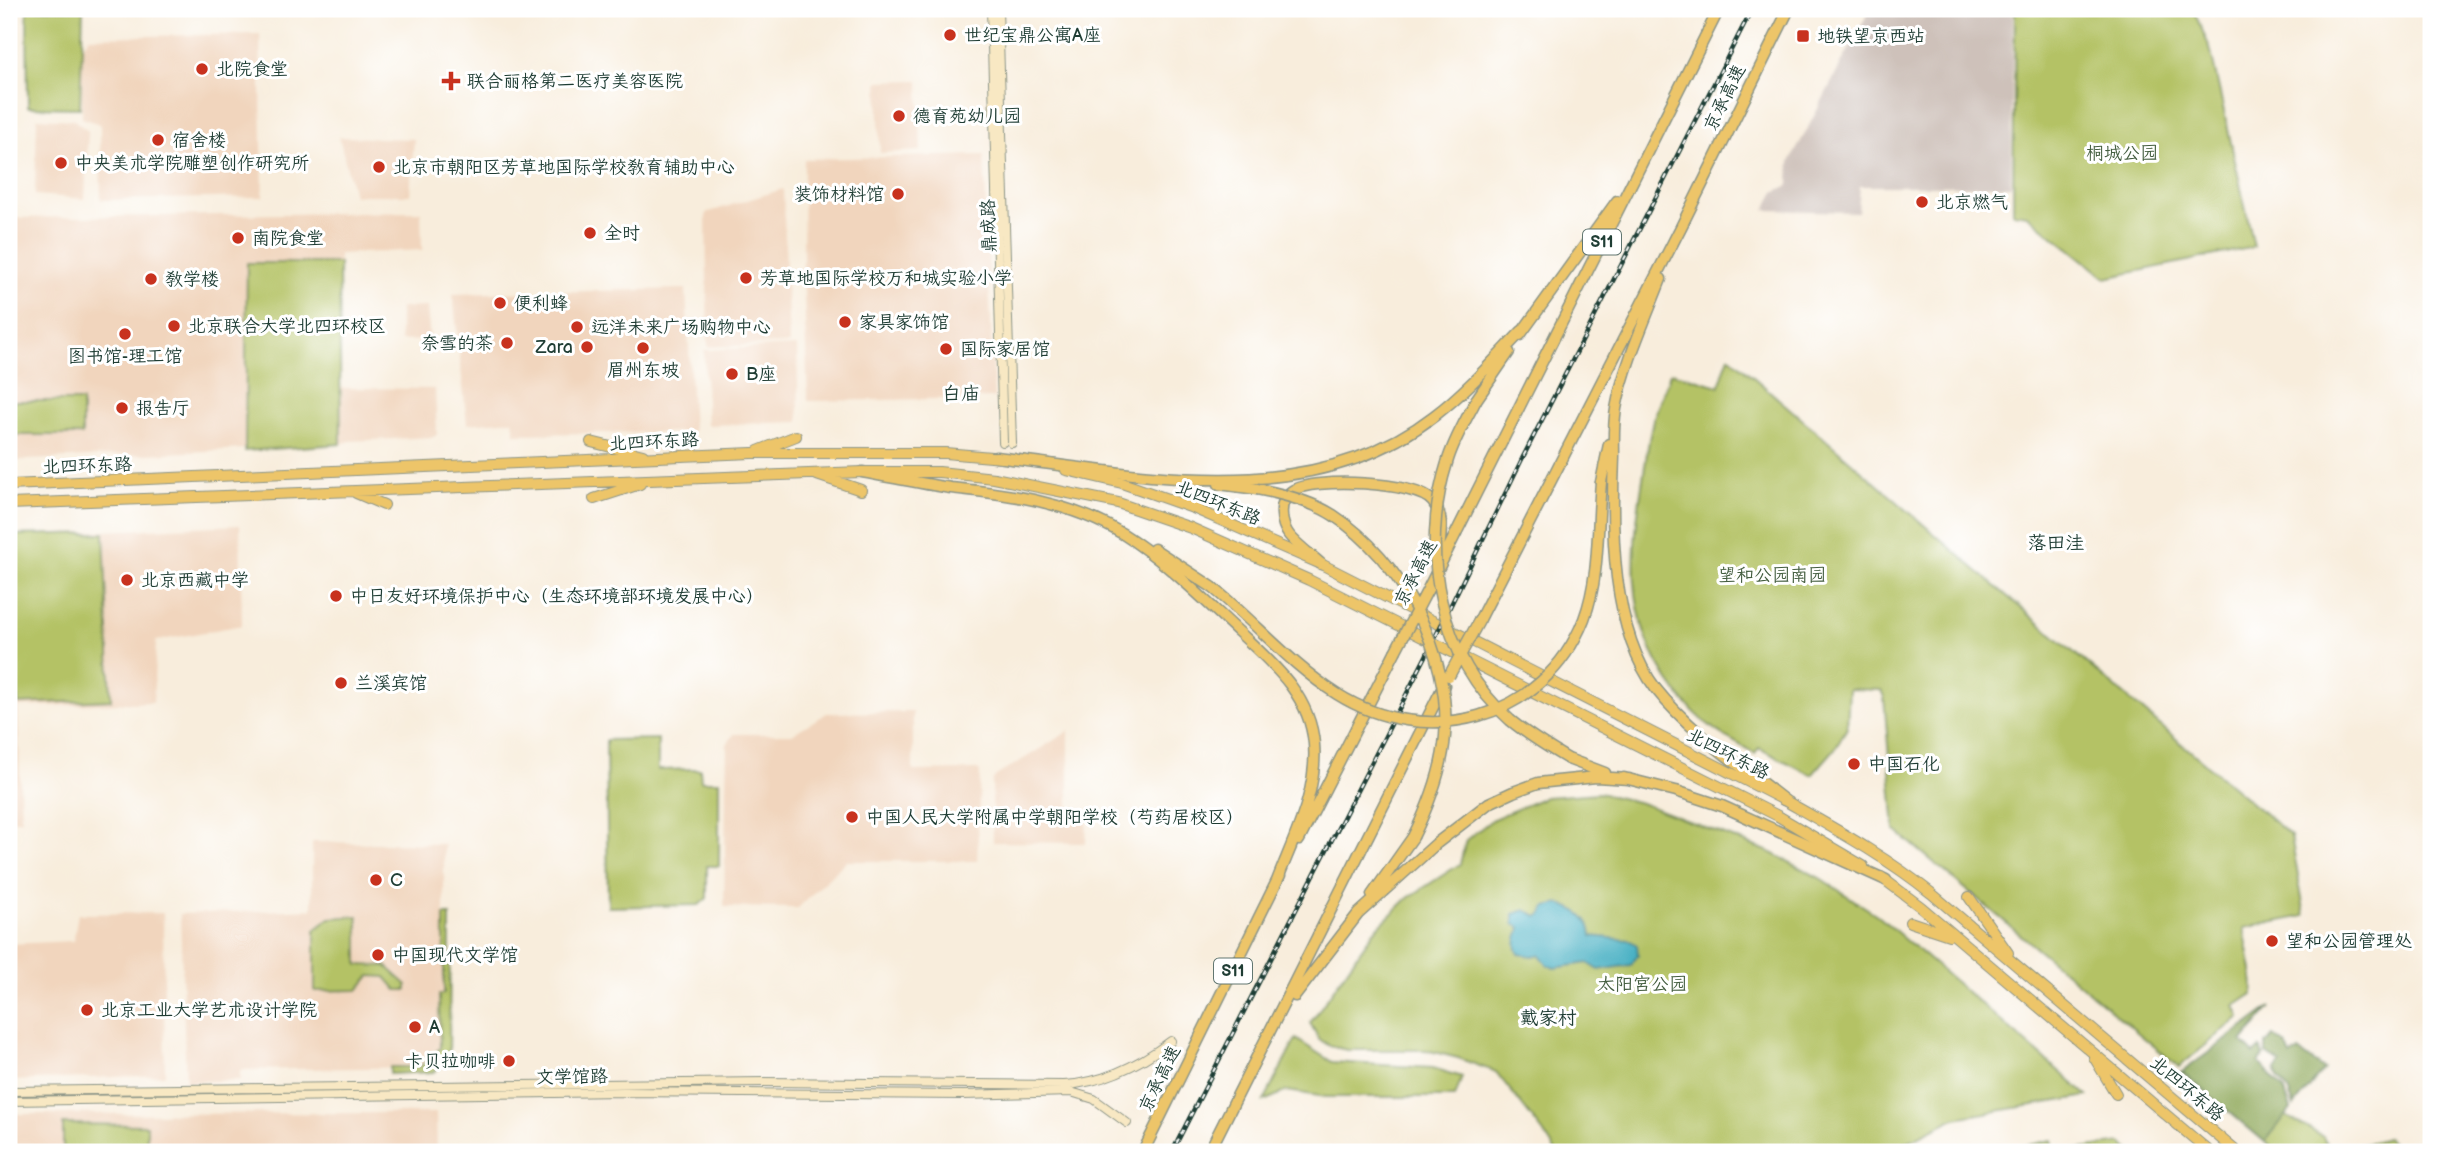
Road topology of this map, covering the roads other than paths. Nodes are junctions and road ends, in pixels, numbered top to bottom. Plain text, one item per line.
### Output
1 (991, 9) edge
2 (998, 9) edge
3 (1719, 9) edge
4 (1788, 9) edge
5 (1797, 9) edge
6 (1762, 62) junction
7 (1635, 176) junction
8 (1681, 227) junction
9 (1522, 331) junction
10 (1616, 410) junction
11 (796, 436) dead end
12 (591, 442) dead end
13 (752, 453) junction
14 (996, 457) junction
15 (653, 458) junction
16 (862, 472) junction
17 (810, 473) junction
18 (653, 480) junction
19 (1259, 484) junction
20 (9, 485) edge
21 (862, 490) dead end
22 (352, 491) junction
23 (594, 499) dead end
24 (9, 504) edge
25 (384, 505) dead end
26 (1120, 533) junction
27 (1321, 564) junction
28 (1430, 586) junction
29 (1629, 779) junction
30 (1784, 800) junction
31 (1886, 880) junction
32 (1277, 881) junction
33 (1969, 897) dead end
34 (1358, 914) junction
35 (1910, 922) dead end
36 (1956, 937) junction
37 (2016, 965) junction
38 (1277, 1021) junction
39 (1171, 1041) dead end
40 (2091, 1051) junction
41 (9, 1091) edge
42 (2116, 1094) dead end
43 (9, 1101) edge
44 (1127, 1123) dead end
45 (1143, 1152) edge
46 (1209, 1152) edge
47 (2210, 1152) edge
48 (2237, 1152) edge

1 - 2 main road, 鼎成路
3 - 7 highway, 京承高速 / S11
4 - 6 highway, 京承高速
5 - 6 highway
6 - 8 highway, 京承高速
7 - 9 highway
7 - 28 highway, 京承高速 / S11
8 - 10 highway
8 - 38 highway, 京承高速, bridge
9 - 19 highway
9 - 29 highway, bridge
10 - 26 highway, bridge
10 - 30 highway
11 - 13 highway
12 - 15 highway
13 - 14 highway, 北四环东路
13 - 15 highway, 北四环东路
14 - 19 highway
14 - 27 highway, 北四环东路
15 - 20 highway, 北四环东路
16 - 17 highway, 北四环东路
16 - 26 highway
16 - 31 highway, 北四环东路
17 - 18 highway, 北四环东路
17 - 21 highway
18 - 22 highway, 北四环东路
18 - 23 highway
19 - 34 highway, bridge
22 - 24 highway, 北四环东路
22 - 25 highway
26 - 32 highway
27 - 28 highway
27 - 30 highway, 北四环东路
28 - 32 highway, 京承高速 / S11, bridge
29 - 31 highway
29 - 34 highway
30 - 37 highway, 北四环东路
31 - 36 highway, 北四环东路
32 - 45 highway, 京承高速 / S11
33 - 37 highway
34 - 38 highway
35 - 36 highway
36 - 40 highway, 北四环东路
37 - 48 highway, 北四环东路
38 - 46 highway
39 - 41 main road, 文学馆路
40 - 42 highway
40 - 47 highway, 北四环东路
43 - 44 main road, 文学馆路

